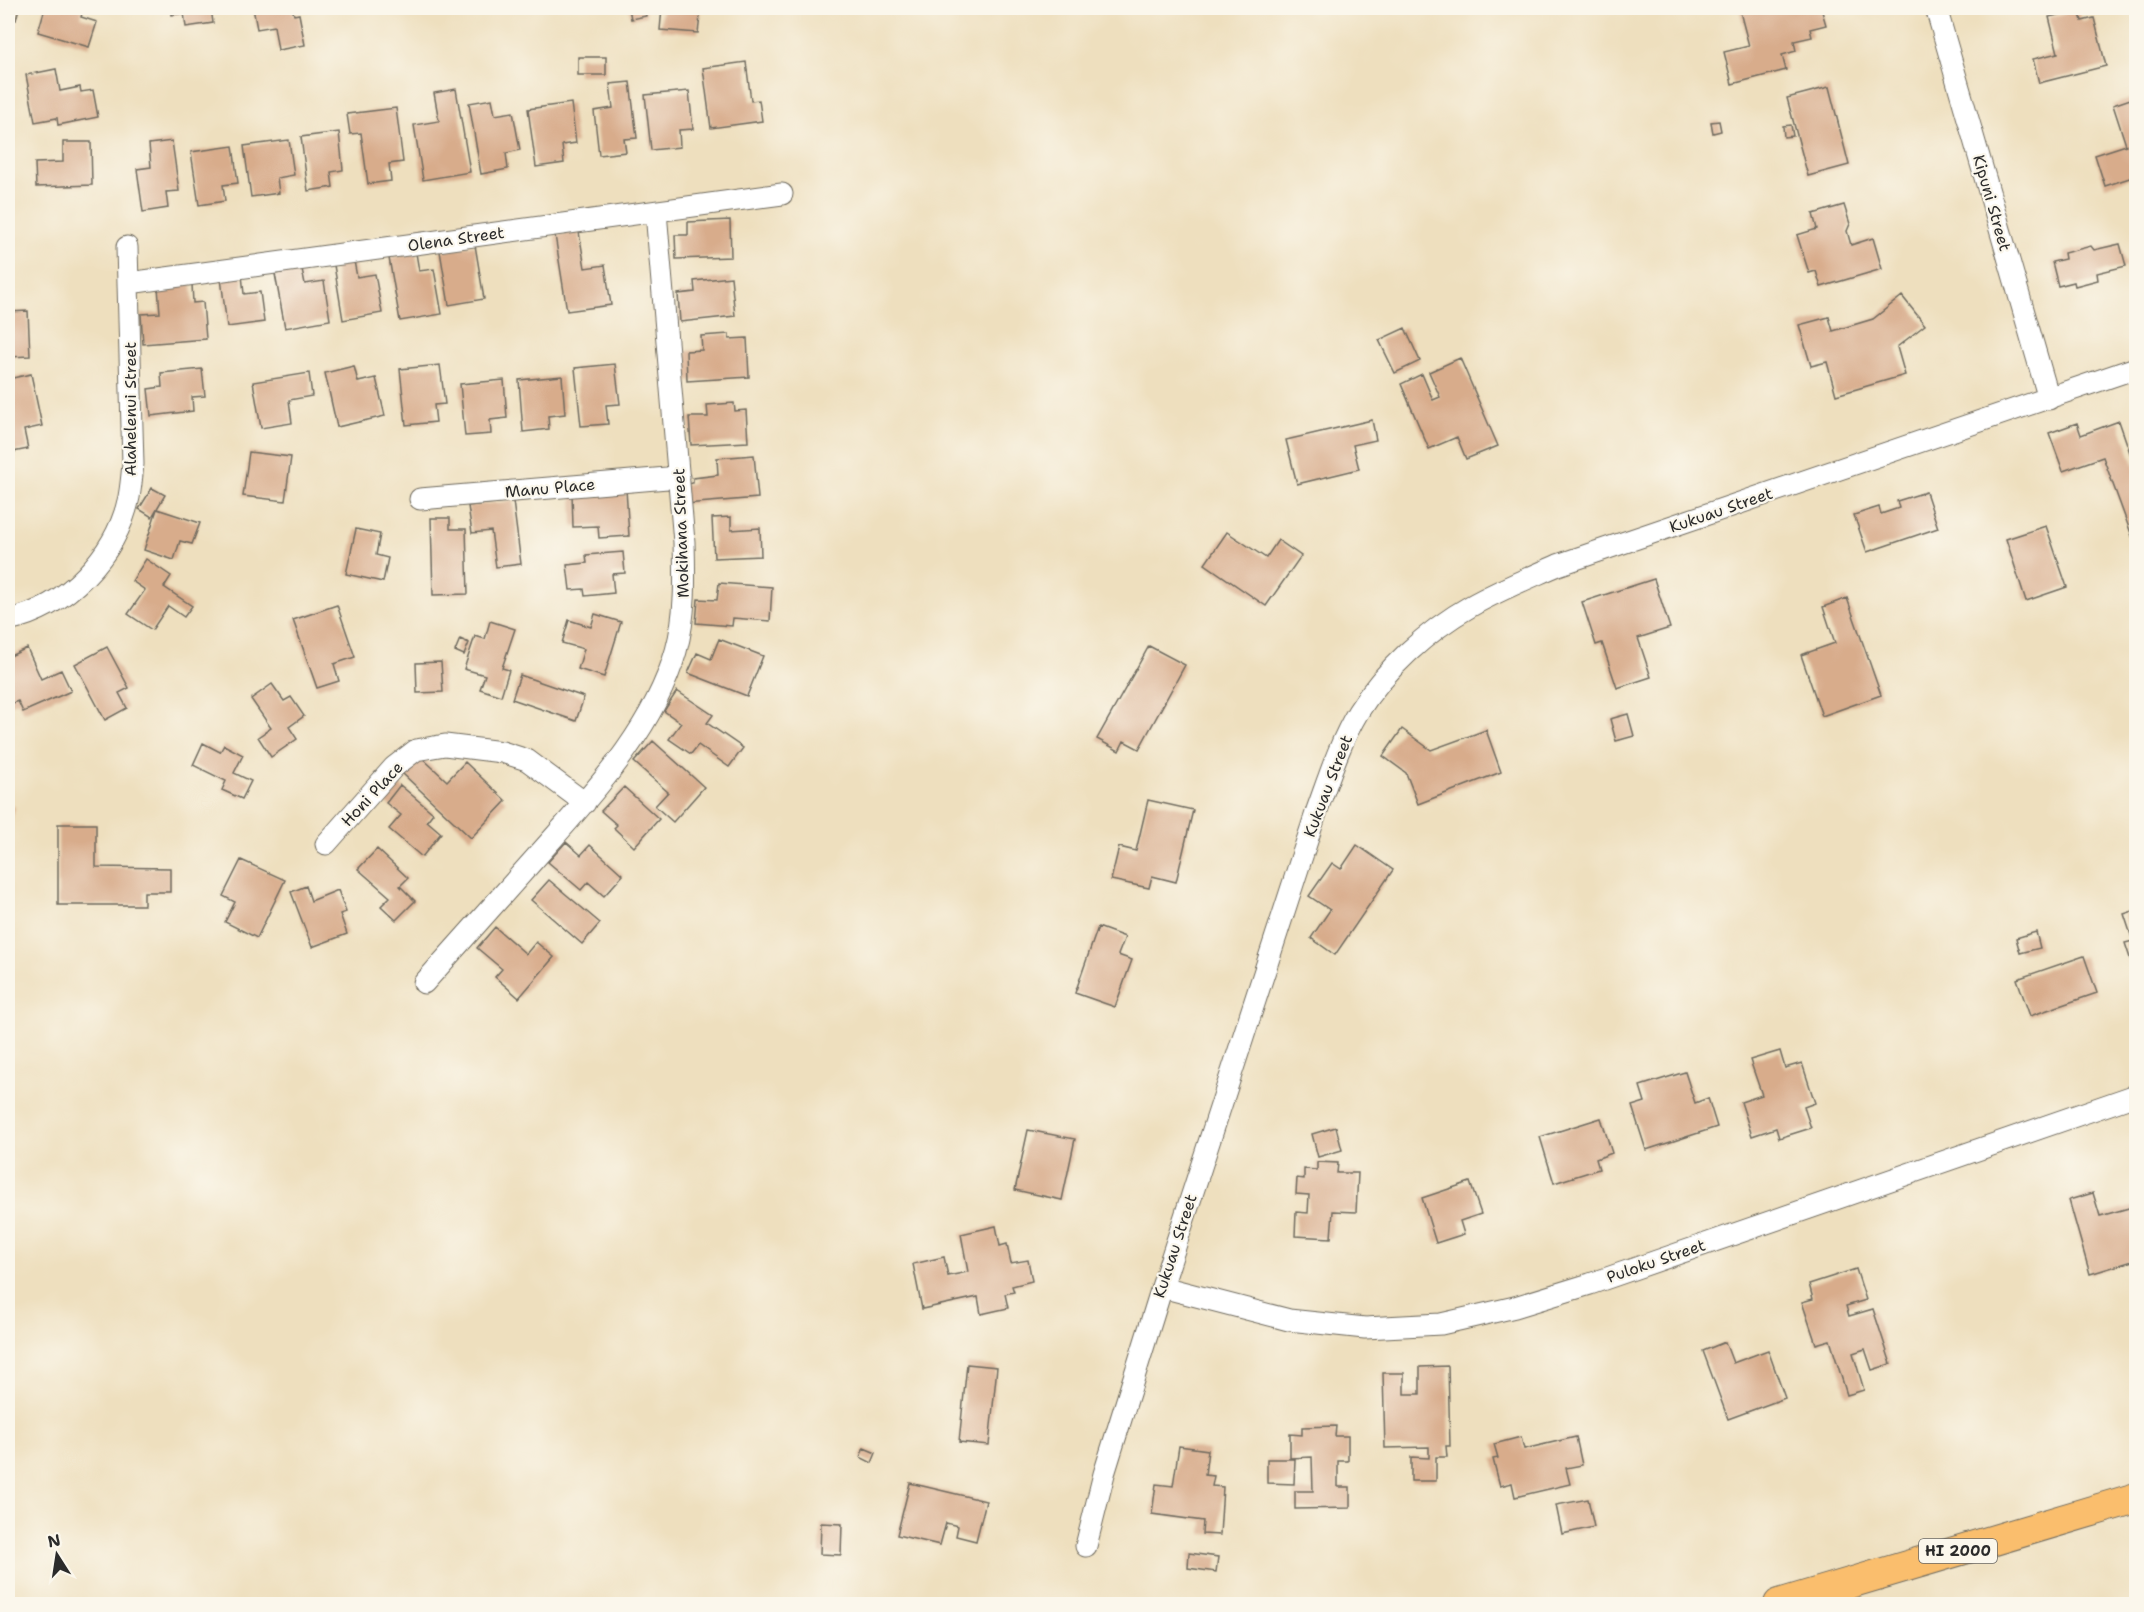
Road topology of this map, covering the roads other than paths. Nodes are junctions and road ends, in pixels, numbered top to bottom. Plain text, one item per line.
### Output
1 (1936, 8) edge
2 (782, 194) dead end
3 (656, 212) junction
4 (127, 247) dead end
5 (129, 283) junction
6 (2136, 368) edge
7 (2049, 399) junction
8 (679, 477) junction
9 (420, 499) dead end
10 (8, 620) edge
11 (585, 803) junction
12 (326, 844) dead end
13 (424, 983) dead end
14 (2136, 1095) edge
15 (1162, 1287) junction
16 (2136, 1498) edge
17 (1086, 1546) dead end
18 (1779, 1605) edge

1 - 7 street, Kipuni Street
2 - 3 street, Olena Street
3 - 5 street, Olena Street
3 - 8 street, Mokihana Street
4 - 5 street, Alahelenui Street
5 - 10 street, Alahelenui Street
6 - 7 street, Kukuau Street
7 - 15 street, Kukuau Street
8 - 9 street, Manu Place
8 - 11 street, Mokihana Street
11 - 12 street, Honi Place
11 - 13 street, Mokihana Street
14 - 15 street, Puloku Street
15 - 17 street, Kukuau Street
16 - 18 highway, HI 2000

